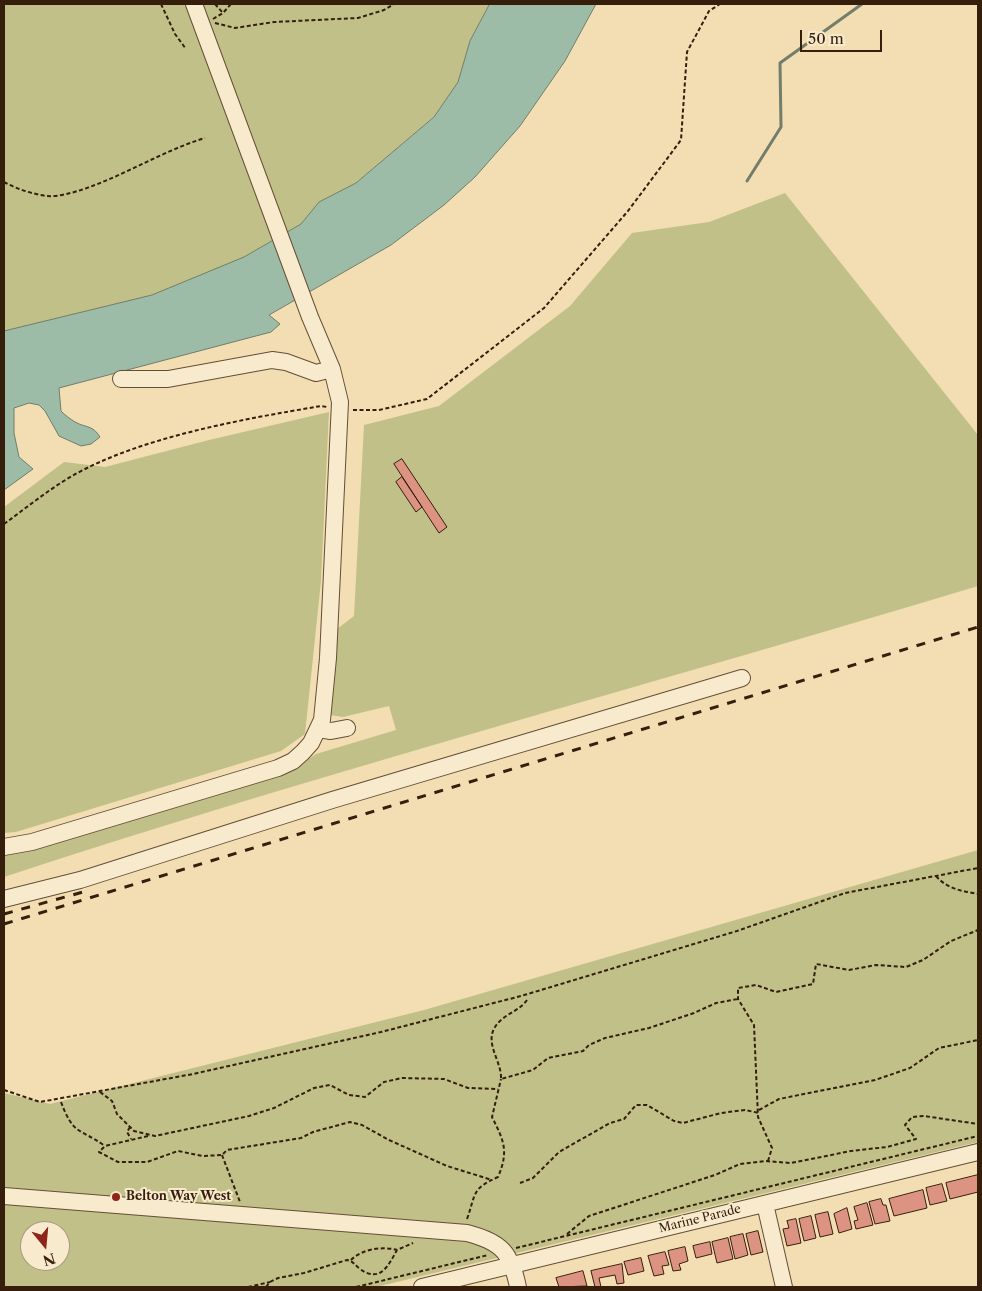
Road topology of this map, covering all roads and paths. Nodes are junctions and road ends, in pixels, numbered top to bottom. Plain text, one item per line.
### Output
1 (161, 4) edge
2 (194, 4) edge
3 (215, 4) edge
4 (231, 4) edge
5 (394, 4) edge
6 (720, 4) edge
7 (223, 13) junction
8 (197, 44) junction
9 (205, 138) dead end
10 (4, 182) edge
11 (332, 369) junction
12 (121, 380) dead end
13 (341, 410) junction
14 (4, 524) edge
15 (742, 678) dead end
16 (347, 728) dead end
17 (318, 729) junction
18 (4, 847) edge
19 (978, 868) edge
20 (936, 876) junction
21 (978, 894) edge
22 (4, 899) edge
23 (978, 930) edge
24 (738, 999) junction
25 (527, 1000) dead end
26 (978, 1040) edge
27 (501, 1079) junction
28 (498, 1089) junction
29 (4, 1090) edge
30 (100, 1092) junction
31 (61, 1102) dead end
32 (759, 1111) junction
33 (978, 1124) edge
34 (130, 1127) junction
35 (148, 1136) junction
36 (978, 1136) edge
37 (131, 1139) junction
38 (105, 1146) junction
39 (978, 1152) edge
40 (222, 1155) junction
41 (768, 1161) junction
42 (492, 1180) junction
43 (520, 1182) dead end
44 (235, 1186) dead end
45 (4, 1196) edge
46 (765, 1204) junction
47 (462, 1232) junction
48 (565, 1236) junction
49 (416, 1242) dead end
50 (487, 1249) dead end
51 (397, 1250) junction
52 (504, 1251) junction
53 (351, 1260) junction
54 (513, 1265) junction
55 (379, 1273) junction
56 (381, 1281) junction
57 (270, 1282) junction
58 (248, 1287) edge
59 (266, 1287) edge
60 (356, 1287) edge
61 (422, 1287) edge
62 (518, 1287) edge
63 (784, 1287) edge

1 - 8 path
2 - 8 street
3 - 7 path
4 - 7 path
5 - 7 path
6 - 13 path
8 - 11 street
9 - 10 path
11 - 12 street
11 - 13 street
13 - 14 path
13 - 17 street
15 - 22 street
16 - 17 street
17 - 18 street
19 - 20 path
20 - 21 path
20 - 30 path
23 - 24 path
24 - 27 path
24 - 32 path
25 - 27 path
26 - 32 path
27 - 28 path
28 - 35 path
28 - 42 path
29 - 30 path
30 - 34 path
31 - 38 path
32 - 41 path
32 - 43 path
33 - 41 path
34 - 35 path
34 - 37 path
35 - 37 path
36 - 48 path
37 - 38 path
38 - 40 path
39 - 46 street, Marine Parade
40 - 42 path
40 - 44 path
41 - 48 path
42 - 47 path
45 - 47 street
46 - 54 street, Marine Parade
46 - 63 street
47 - 52 street
48 - 52 path
49 - 51 path
50 - 56 path
51 - 53 path
51 - 55 path
52 - 54 street
53 - 55 path
53 - 57 path
54 - 61 street, Marine Parade
54 - 62 street
55 - 56 path
56 - 60 path
57 - 58 path
57 - 59 path

